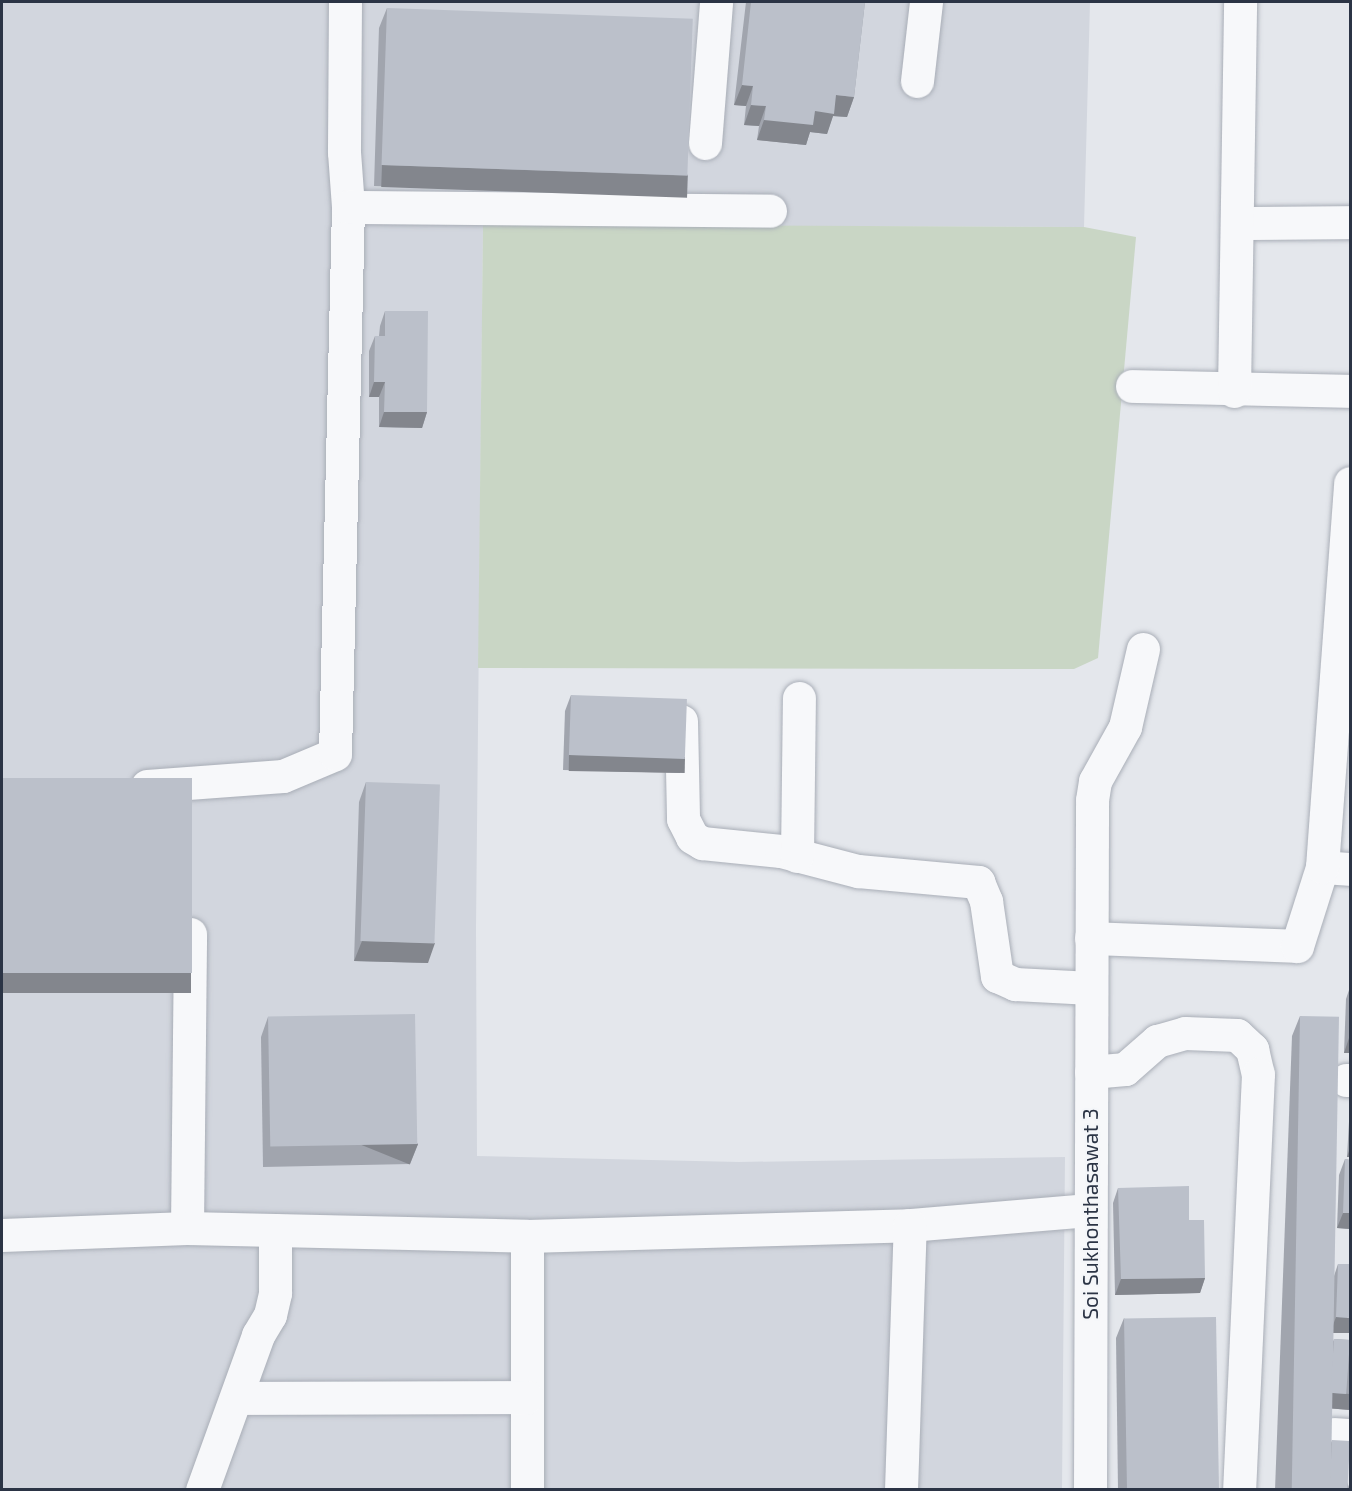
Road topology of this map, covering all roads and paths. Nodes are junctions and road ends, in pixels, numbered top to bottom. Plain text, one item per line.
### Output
1 (345, 2) edge
2 (716, 2) edge
3 (926, 2) edge
4 (1240, 2) edge
5 (917, 81) dead end
6 (705, 143) dead end
7 (348, 207) junction
8 (770, 211) dead end
9 (1350, 222) edge
10 (1238, 223) junction
11 (1132, 386) dead end
12 (1234, 391) junction
13 (1350, 391) edge
14 (1350, 483) edge
15 (1348, 531) edge
16 (1143, 649) dead end
17 (1342, 680) edge
18 (799, 698) dead end
19 (681, 720) edge
20 (120, 787) edge
21 (797, 856) junction
22 (1336, 868) edge
23 (191, 905) edge
24 (1091, 938) junction
25 (1091, 988) junction
26 (1091, 1072) junction
27 (1090, 1210) junction
28 (910, 1225) junction
29 (187, 1228) junction
30 (275, 1230) junction
31 (2, 1235) edge
32 (527, 1236) junction
33 (527, 1397) junction
34 (237, 1398) junction
35 (202, 1490) edge
36 (527, 1490) edge
37 (901, 1490) edge
38 (1090, 1490) edge
39 (1239, 1490) edge

1 - 7 street
2 - 6 street
3 - 5 street
4 - 10 street
7 - 8 street
7 - 20 street
9 - 10 street
10 - 12 street
11 - 12 street
12 - 13 street
14 - 15 street
15 - 17 street
16 - 24 street, Soi Sukhonthasawat 3
17 - 22 street
18 - 21 street
19 - 21 street
21 - 25 street
22 - 24 street
23 - 29 street
24 - 25 street, Soi Sukhonthasawat 3
25 - 26 street, Soi Sukhonthasawat 3
26 - 27 street, Soi Sukhonthasawat 3
26 - 39 street
27 - 28 street
27 - 38 street, Soi Sukhonthasawat 3
28 - 32 street
28 - 37 street
29 - 30 street
29 - 31 street
30 - 32 street
30 - 34 street
32 - 33 street
33 - 34 street
33 - 36 street
34 - 35 street

